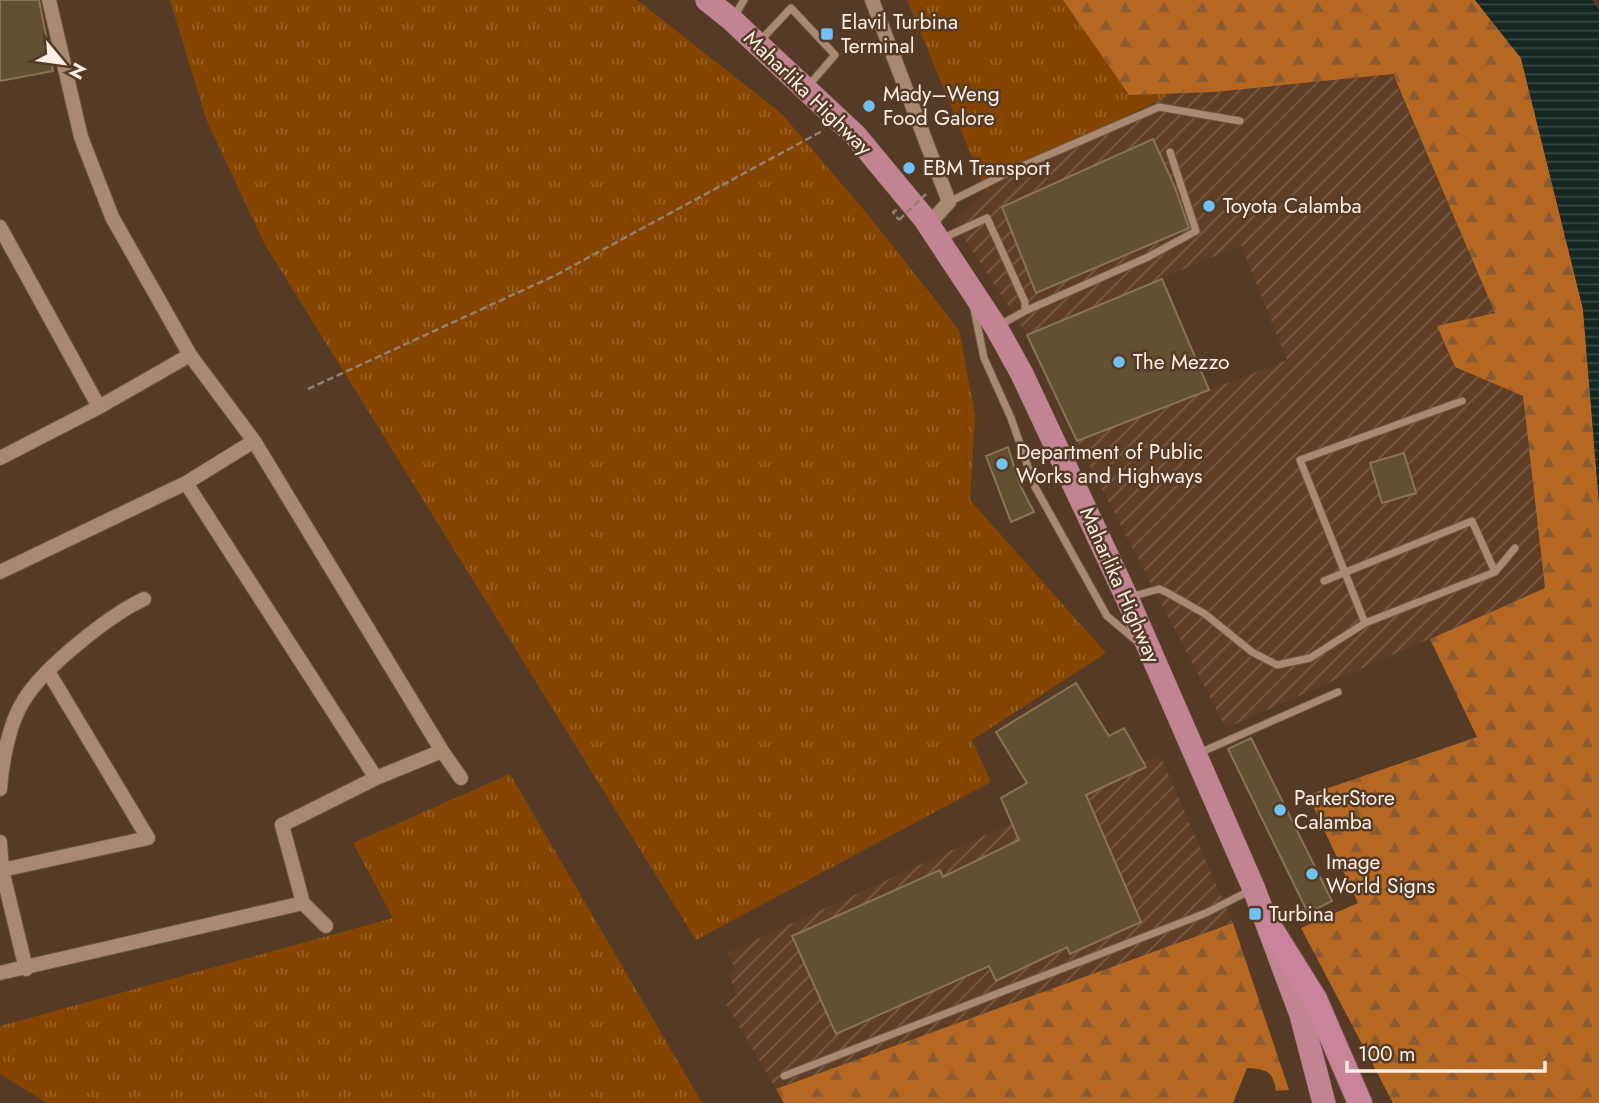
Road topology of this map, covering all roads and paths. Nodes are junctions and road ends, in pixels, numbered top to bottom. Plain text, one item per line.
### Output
1 (49, 0) edge
2 (707, 0) edge
3 (872, 0) edge
4 (738, 10) edge
5 (758, 44) junction
6 (806, 88) junction
7 (842, 120) junction
8 (1240, 121) dead end
9 (1170, 152) dead end
10 (926, 194) dead end
11 (949, 202) junction
12 (893, 212) dead end
13 (0, 227) edge
14 (933, 232) junction
15 (969, 281) junction
16 (1025, 311) junction
17 (996, 327) junction
18 (190, 355) junction
19 (308, 389) dead end
20 (1462, 401) dead end
21 (99, 407) junction
22 (0, 440) edge
23 (254, 441) junction
24 (4, 456) edge
25 (186, 483) junction
26 (1515, 548) dead end
27 (0, 572) edge
28 (1494, 572) junction
29 (1346, 574) junction
30 (1324, 581) dead end
31 (1127, 598) junction
32 (144, 599) dead end
33 (1365, 623) junction
34 (1151, 653) junction
35 (48, 673) junction
36 (1338, 692) dead end
37 (442, 751) junction
38 (1197, 754) junction
39 (376, 778) junction
40 (461, 778) dead end
41 (0, 789) edge
42 (0, 842) edge
43 (2, 870) edge
44 (1254, 889) junction
45 (303, 904) junction
46 (326, 926) dead end
47 (1270, 928) junction
48 (26, 969) junction
49 (0, 973) edge
50 (784, 1076) dead end
51 (1324, 1103) edge
52 (1360, 1103) edge

1 - 18 street
2 - 4 highway, Maharlika Highway
3 - 11 street
4 - 5 highway, Maharlika Highway
5 - 6 highway, Maharlika Highway
5 - 6 lane
6 - 7 highway, Maharlika Highway
7 - 14 highway, Maharlika Highway
7 - 19 path
8 - 11 lane
9 - 16 lane
10 - 12 path, bridge
11 - 14 street
13 - 21 street
14 - 15 highway, Maharlika Highway
14 - 16 lane
15 - 17 highway, Maharlika Highway
15 - 34 lane
16 - 17 lane
17 - 31 highway, Maharlika Highway
18 - 21 street
18 - 23 street
20 - 29 lane
21 - 24 street
22 - 24 street
23 - 25 street
23 - 37 street
25 - 27 street
25 - 39 street
26 - 28 lane
28 - 29 lane
28 - 33 lane
29 - 30 lane
29 - 33 lane
31 - 33 lane
31 - 34 highway, Maharlika Highway
32 - 35 street
34 - 38 highway, Maharlika Highway
35 - 41 street
35 - 43 street
36 - 38 lane
37 - 39 street
37 - 40 street
38 - 44 highway, Maharlika Highway
39 - 45 street
42 - 43 street
43 - 48 street
44 - 47 highway, Maharlika Highway
44 - 50 lane
45 - 46 street
45 - 48 street
47 - 51 highway, Maharlika Highway
47 - 52 highway
48 - 49 street

